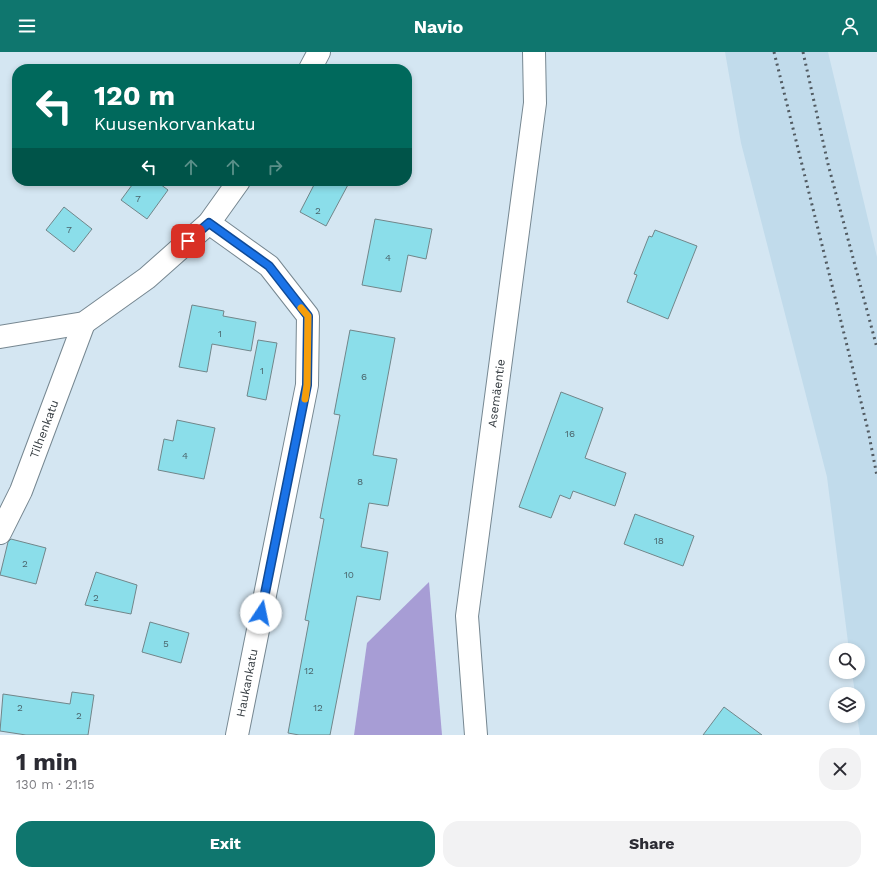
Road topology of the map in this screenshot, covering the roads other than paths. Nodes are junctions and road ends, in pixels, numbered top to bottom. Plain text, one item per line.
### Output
1 (319, 52) edge
2 (534, 52) edge
3 (313, 64) edge
4 (235, 186) edge
5 (209, 223) junction
6 (84, 323) junction
7 (0, 337) edge
8 (0, 533) edge
9 (237, 735) edge
10 (476, 735) edge

1 - 3 street
2 - 10 street, Asemäentie
4 - 5 street
5 - 6 street
5 - 9 street, Haukankatu
6 - 7 street
6 - 8 street, Tilhenkatu

